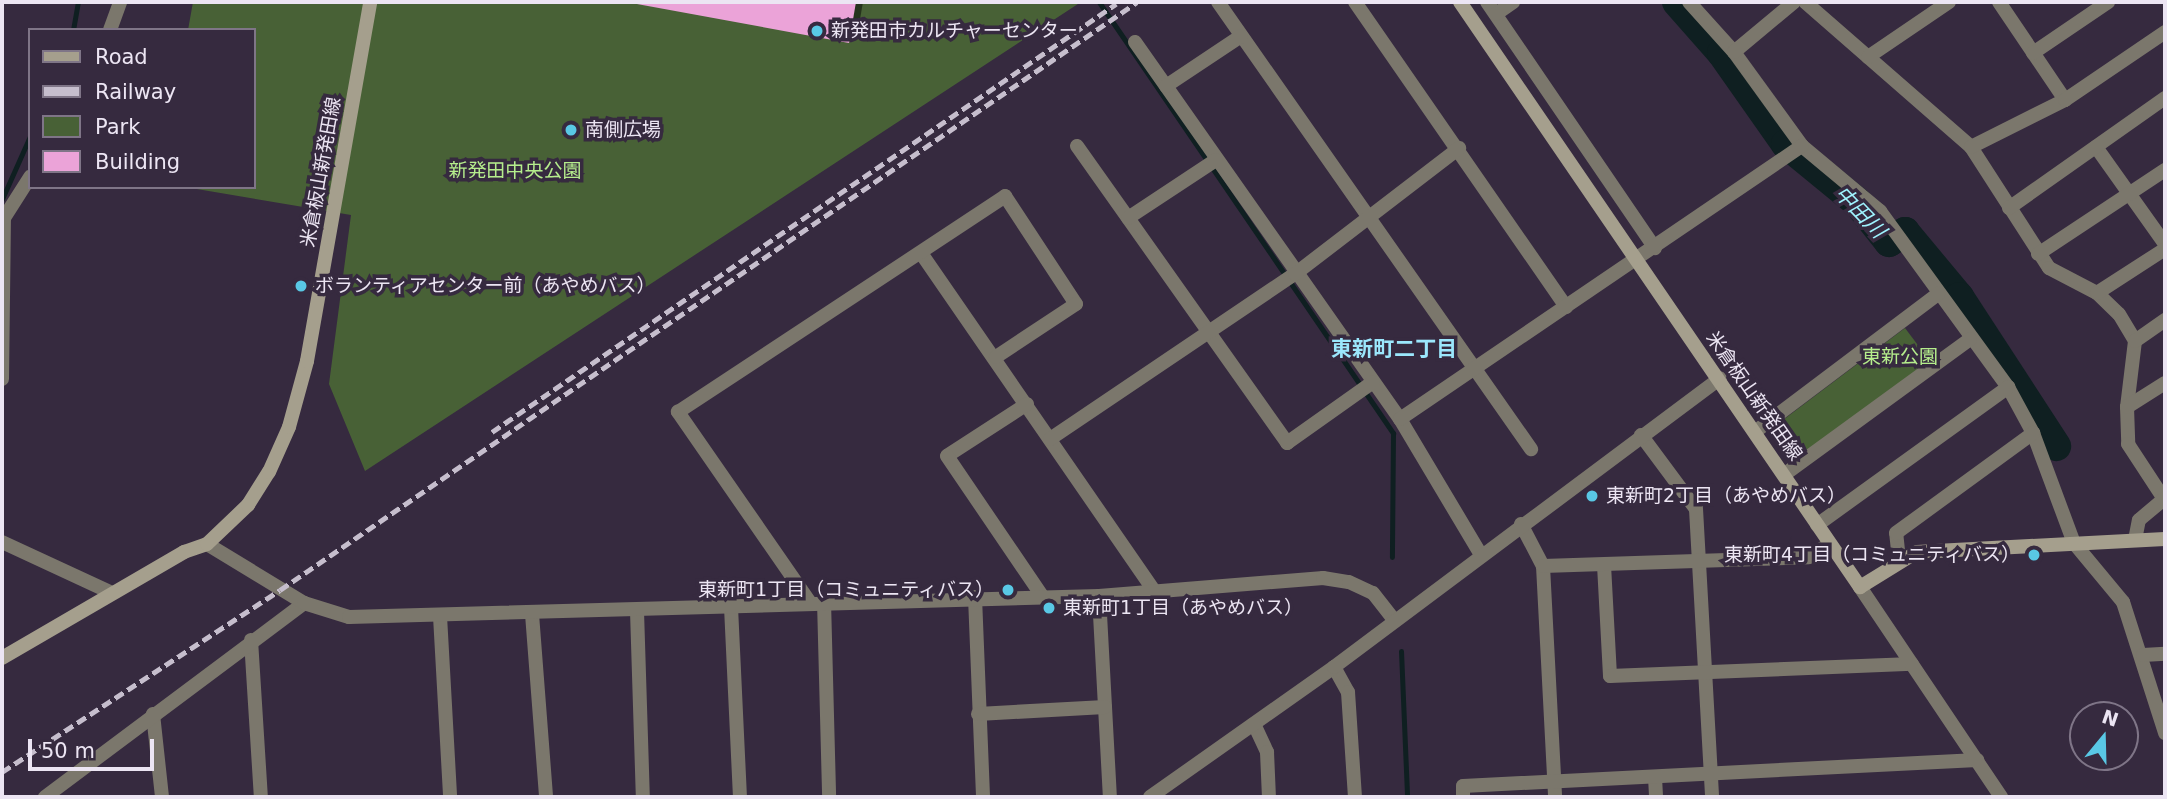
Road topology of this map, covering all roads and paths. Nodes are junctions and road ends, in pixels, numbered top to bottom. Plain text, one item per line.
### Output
1 (120, 2) edge
2 (370, 2) edge
3 (1218, 2) edge
4 (1355, 2) edge
5 (1460, 2) edge
6 (1487, 2) edge
7 (1513, 2) edge
8 (1689, 2) edge
9 (1794, 2) edge
10 (1805, 2) edge
11 (1949, 2) edge
12 (1999, 2) edge
13 (2108, 2) edge
14 (1496, 14) junction
15 (111, 28) edge
16 (2165, 32) edge
17 (1241, 36) junction
18 (1135, 42) dead end
19 (1734, 52) junction
20 (2033, 53) junction
21 (1868, 57) junction
22 (1166, 86) junction
23 (2165, 98) edge
24 (2065, 100) junction
25 (1077, 146) dead end
26 (1802, 146) junction
27 (1970, 147) junction
28 (2096, 147) junction
29 (1459, 148) junction
30 (1216, 160) junction
31 (2165, 170) edge
32 (28, 180) edge
33 (2129, 194) junction
34 (2009, 208) junction
35 (1370, 215) junction
36 (3, 218) edge
37 (1128, 218) junction
38 (2165, 246) edge
39 (1655, 248) junction
40 (921, 253) junction
41 (2038, 254) junction
42 (1635, 260) junction
43 (1295, 274) junction
44 (2097, 293) junction
45 (1938, 294) junction
46 (1566, 307) junction
47 (2165, 320) edge
48 (1211, 332) junction
49 (1970, 339) junction
50 (2135, 341) junction
51 (996, 357) junction
52 (1475, 368) junction
53 (1720, 378) junction
54 (2, 379) edge
55 (1373, 382) junction
56 (2165, 383) edge
57 (2008, 387) junction
58 (1027, 404) junction
59 (2127, 407) junction
60 (1400, 419) junction
61 (1756, 431) junction
62 (2033, 433) junction
63 (1641, 435) junction
64 (1050, 439) junction
65 (1531, 449) dead end
66 (1785, 474) junction
67 (2164, 499) edge
68 (1521, 524) junction
69 (1817, 525) junction
70 (2165, 539) edge
71 (2135, 540) junction
72 (2, 542) edge
73 (2074, 542) junction
74 (207, 544) junction
75 (1829, 544) junction
76 (1481, 555) junction
77 (1899, 560) junction
78 (1701, 561) junction
79 (1604, 565) junction
80 (1543, 566) junction
81 (1860, 587) junction
82 (1153, 589) junction
83 (113, 593) junction
84 (1098, 596) junction
85 (975, 597) junction
86 (1043, 597) junction
87 (817, 602) junction
88 (304, 603) junction
89 (732, 607) junction
90 (637, 611) junction
91 (532, 614) junction
92 (440, 616) junction
93 (1394, 621) junction
94 (251, 640) junction
95 (2143, 654) junction
96 (2165, 654) edge
97 (2, 658) edge
98 (1912, 664) junction
99 (1334, 667) junction
100 (1706, 671) junction
101 (1105, 707) junction
102 (153, 714) junction
103 (978, 714) junction
104 (1254, 724) junction
105 (2165, 733) edge
106 (1977, 760) junction
107 (1711, 774) junction
108 (1655, 777) junction
109 (1554, 781) junction
110 (45, 797) edge
111 (162, 797) edge
112 (261, 797) edge
113 (450, 797) edge
114 (546, 797) edge
115 (643, 797) edge
116 (740, 797) edge
117 (829, 797) edge
118 (982, 797) edge
119 (1110, 797) edge
120 (1150, 797) edge
121 (1269, 797) edge
122 (1355, 797) edge
123 (1463, 797) edge
124 (1555, 797) edge
125 (1656, 797) edge
126 (1712, 797) edge
127 (2001, 797) edge

1 - 15 street
2 - 74 main road, 米倉板山新発田線
3 - 17 street
4 - 29 street
5 - 42 main road, 米倉板山新発田線
6 - 14 street
7 - 14 street
8 - 19 street
9 - 19 street
10 - 21 street
11 - 21 street
12 - 20 street
13 - 20 street
14 - 39 street
16 - 24 street
17 - 22 street
17 - 35 street
18 - 22 street
19 - 26 street
20 - 24 street
21 - 27 street
22 - 30 street
23 - 28 street
24 - 27 street
25 - 37 street
26 - 39 street
26 - 45 street
27 - 34 street
28 - 33 street
28 - 34 street
29 - 35 street
29 - 46 street
30 - 37 street
30 - 43 street
31 - 33 street
32 - 36 street
33 - 38 street
33 - 41 street
34 - 41 street
35 - 43 street
35 - 52 street
36 - 54 street
37 - 48 street
38 - 44 street
39 - 42 street
40 - 51 street
40 - 51 street
40 - 87 street
41 - 44 street
42 - 46 street
42 - 53 main road, 米倉板山新発田線
43 - 48 street
43 - 55 street
44 - 50 street
45 - 49 street
45 - 61 street
46 - 52 street
47 - 50 street
48 - 55 street
48 - 64 street
49 - 57 street
49 - 66 street
50 - 59 street
51 - 58 street
52 - 60 street
52 - 65 street
53 - 61 main road, 米倉板山新発田線
53 - 63 street
55 - 60 street
56 - 59 street
57 - 62 street
57 - 69 street
58 - 64 street
58 - 86 street
59 - 67 street
60 - 76 street
61 - 66 main road, 米倉板山新発田線
62 - 73 street
62 - 77 street
63 - 68 street
63 - 78 street
64 - 82 street
66 - 69 main road, 米倉板山新発田線
67 - 71 street
68 - 76 street
68 - 80 street
69 - 75 main road, 米倉板山新発田線
70 - 71 main road
71 - 73 main road
72 - 83 street
73 - 77 main road
73 - 95 street
74 - 83 main road, 米倉板山新発田線
74 - 88 street
75 - 78 street
75 - 81 main road, 米倉板山新発田線
76 - 93 street
77 - 81 main road
78 - 79 street
78 - 100 street
79 - 80 street
79 - 100 street
80 - 109 street
81 - 98 street
82 - 84 street
82 - 93 street
83 - 97 main road, 米倉板山新発田線
84 - 86 street
84 - 101 street
85 - 86 street
85 - 87 street
85 - 103 street
87 - 89 street
87 - 117 street
88 - 92 street
88 - 94 street
89 - 90 street
89 - 116 street
90 - 91 street
90 - 115 street
91 - 92 street
91 - 114 street
92 - 113 street
93 - 99 street
94 - 102 street
94 - 112 street
95 - 96 street
95 - 105 street
98 - 100 street
98 - 106 street
99 - 104 street
99 - 122 street
100 - 107 street
101 - 103 street
101 - 119 street
102 - 110 street
102 - 111 street
103 - 118 street
104 - 120 street
104 - 121 street
106 - 107 street
106 - 127 street
107 - 108 street
107 - 126 street
108 - 109 street
108 - 125 street
109 - 123 street
109 - 124 street

